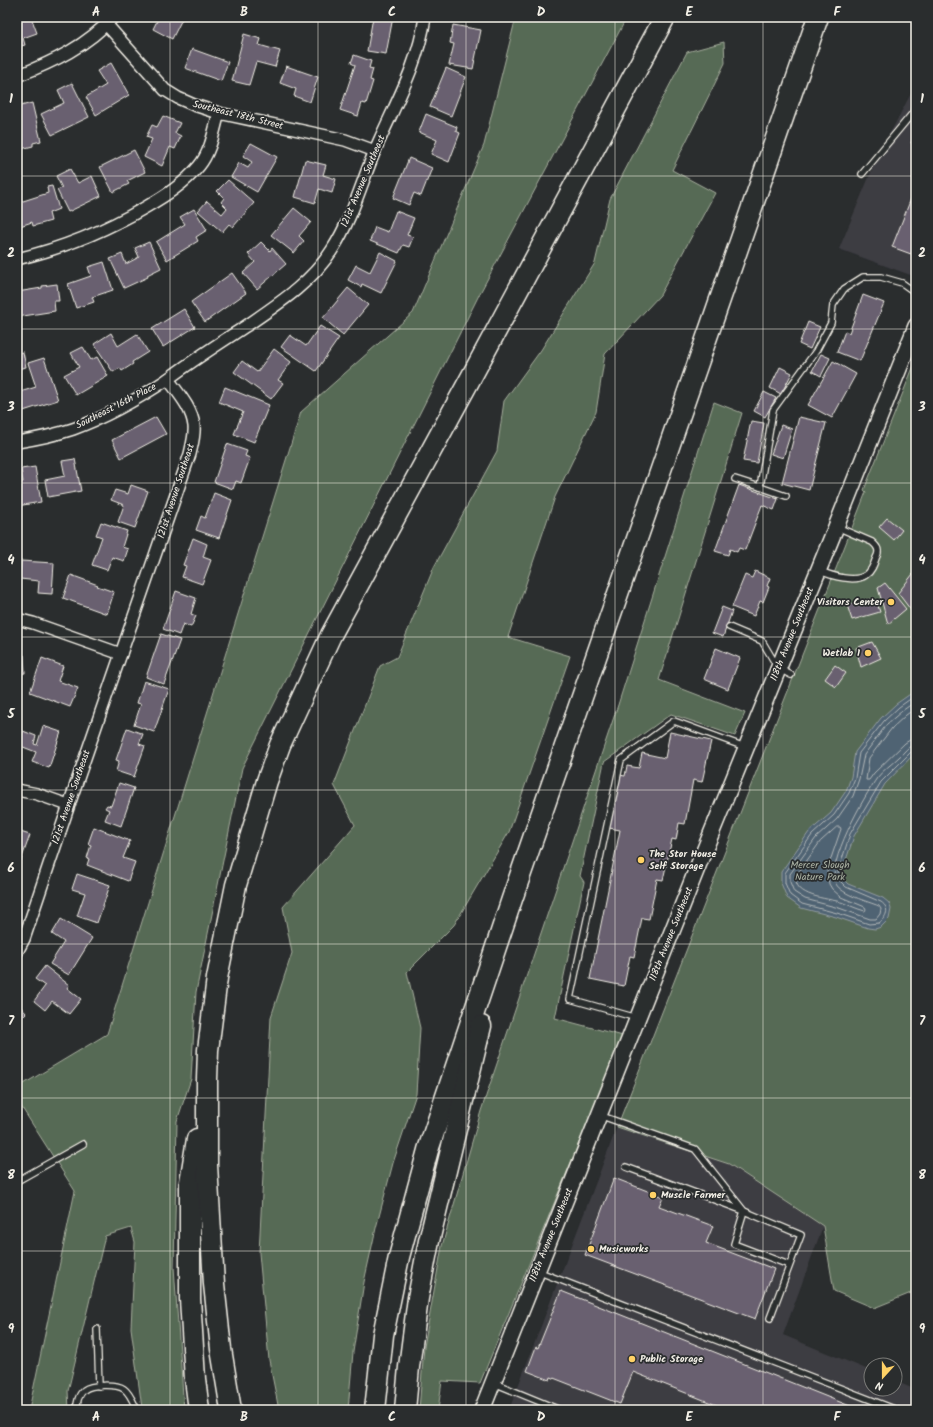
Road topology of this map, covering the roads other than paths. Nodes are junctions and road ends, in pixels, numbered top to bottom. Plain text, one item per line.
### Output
1 (425, 17) edge
2 (665, 17) edge
3 (818, 17) edge
4 (110, 21) edge
5 (17, 76) edge
6 (916, 109) edge
7 (219, 113) junction
8 (375, 151) junction
9 (862, 174) dead end
10 (17, 259) edge
11 (916, 293) edge
12 (916, 326) edge
13 (168, 379) junction
14 (17, 442) edge
15 (735, 479) dead end
16 (760, 487) junction
17 (786, 496) dead end
18 (836, 527) junction
19 (818, 570) junction
20 (17, 620) edge
21 (729, 627) dead end
22 (121, 654) junction
23 (784, 671) junction
24 (746, 748) junction
25 (17, 790) edge
26 (68, 805) junction
27 (512, 899) junction
28 (17, 952) edge
29 (637, 1018) junction
30 (206, 1080) junction
31 (599, 1115) junction
32 (83, 1144) dead end
33 (626, 1167) dead end
34 (17, 1181) edge
35 (744, 1211) junction
36 (789, 1265) junction
37 (537, 1271) junction
38 (770, 1318) dead end
39 (97, 1329) dead end
40 (493, 1382) junction
41 (99, 1386) junction
42 (77, 1410) edge
43 (137, 1410) edge
44 (199, 1410) edge
45 (231, 1410) edge
46 (375, 1410) edge
47 (405, 1410) edge
48 (482, 1410) edge
49 (560, 1410) edge
50 (897, 1410) edge

1 - 8 street, 121st Avenue Southeast
2 - 30 highway
3 - 27 highway
4 - 5 street
4 - 7 street, Southeast 18th Street
6 - 9 lane
7 - 8 street, Southeast 18th Street
7 - 10 street
8 - 13 street, 121st Avenue Southeast
11 - 16 lane
12 - 18 street, 118th Avenue Southeast
13 - 14 street, Southeast 16th Place
13 - 22 street, 121st Avenue Southeast
15 - 16 lane
16 - 17 lane
18 - 19 street, 118th Avenue Southeast
18 - 19 lane
19 - 23 street, 118th Avenue Southeast
20 - 22 street
21 - 23 lane
22 - 26 street, 121st Avenue Southeast
23 - 24 street, 118th Avenue Southeast
24 - 29 street, 118th Avenue Southeast
24 - 29 lane
25 - 26 street
26 - 28 street, 121st Avenue Southeast
27 - 46 highway
27 - 47 highway
29 - 31 street, 118th Avenue Southeast
30 - 44 highway
30 - 45 highway
31 - 35 lane
31 - 37 street, 118th Avenue Southeast
32 - 34 lane
33 - 35 lane
35 - 36 lane
35 - 36 lane
36 - 38 lane
37 - 40 street, 118th Avenue Southeast
37 - 50 lane
39 - 41 lane
40 - 48 street, 118th Avenue Southeast
40 - 49 lane
41 - 42 lane
41 - 43 lane

